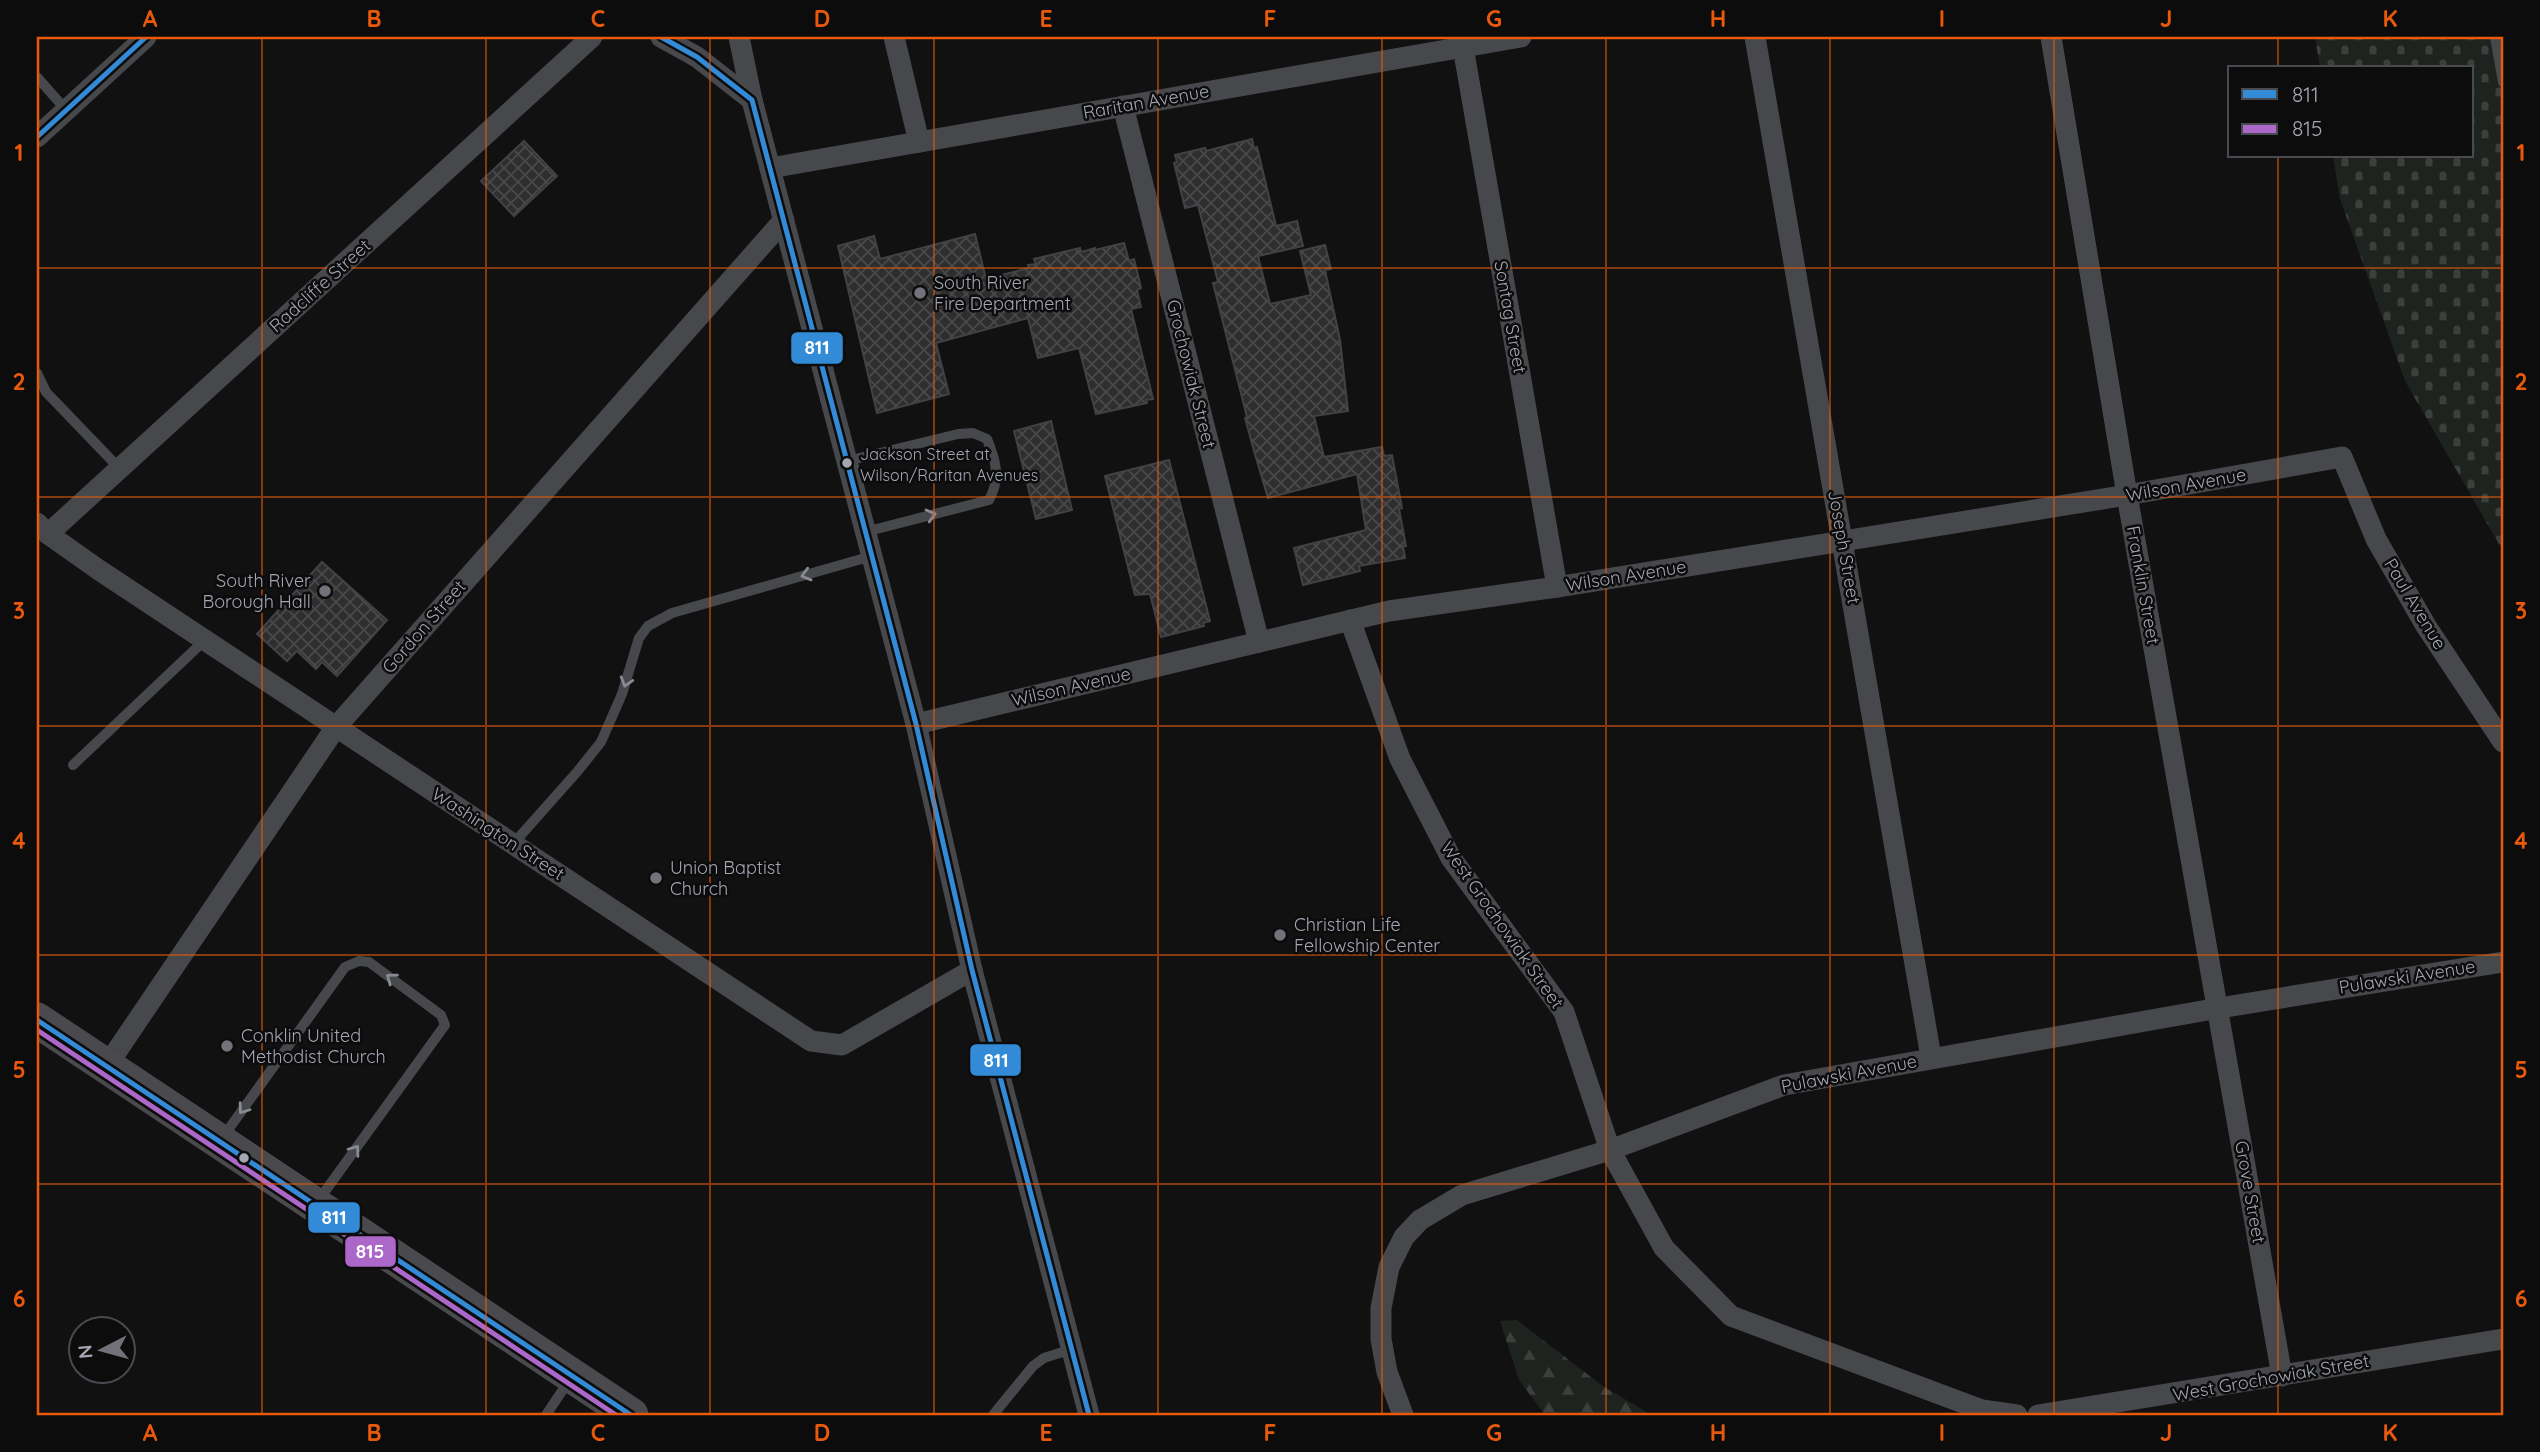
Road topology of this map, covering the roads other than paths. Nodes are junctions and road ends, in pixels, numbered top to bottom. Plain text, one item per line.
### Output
1 (146, 37) edge
2 (592, 37) edge
3 (661, 37) edge
4 (739, 37) edge
5 (894, 37) edge
6 (1521, 37) edge
7 (1755, 37) edge
8 (2051, 37) edge
9 (2495, 37) edge
10 (1463, 47) junction
11 (37, 76) edge
12 (2503, 82) edge
13 (752, 100) junction
14 (1123, 106) junction
15 (65, 110) junction
16 (37, 137) edge
17 (919, 142) junction
18 (770, 169) junction
19 (784, 220) junction
20 (37, 373) edge
21 (2343, 457) joint
22 (847, 461) junction
23 (120, 469) junction
24 (2127, 495) junction
25 (43, 529) edge
26 (866, 532) junction
27 (1843, 541) junction
28 (872, 556) junction
29 (1557, 587) junction
30 (1350, 620) junction
31 (205, 640) junction
32 (1259, 642) junction
33 (916, 724) junction
34 (336, 727) junction
35 (2503, 742) edge
36 (73, 765) dead end
37 (513, 844) junction
38 (2503, 962) edge
39 (972, 970) junction
40 (2219, 1008) junction
41 (37, 1020) edge
42 (1931, 1057) junction
43 (106, 1067) junction
44 (219, 1142) junction
45 (1610, 1150) junction
46 (315, 1206) junction
47 (2503, 1339) edge
48 (1072, 1349) junction
49 (572, 1376) junction
50 (2282, 1376) junction
51 (546, 1415) edge
52 (631, 1415) edge
53 (993, 1415) edge
54 (1089, 1415) edge
55 (1403, 1415) edge
56 (2017, 1415) edge
57 (2038, 1415) edge

1 - 15 street
2 - 23 street, Radcliffe Street
3 - 13 street
4 - 13 street
5 - 17 street
6 - 10 street, Raritan Avenue
7 - 27 street, Joseph Street
8 - 24 street, Franklin Street
9 - 12 lane
10 - 14 street, Raritan Avenue
10 - 29 street, Sontag Street
11 - 15 lane
13 - 18 street
14 - 17 street, Raritan Avenue
14 - 32 street, Grochowiak Street
15 - 16 street
17 - 18 street, Raritan Avenue
18 - 19 street
19 - 22 street
19 - 34 street, Gordon Street
20 - 23 lane
21 - 24 street, Wilson Avenue
21 - 35 street, Paul Avenue
22 - 26 street
26 -> 22 lane
23 - 25 street, Radcliffe Street
24 - 27 street, Wilson Avenue
24 - 40 street, Franklin Street
25 - 31 street, Washington Street
26 - 28 street
27 - 29 street, Wilson Avenue
27 - 42 street, Joseph Street
28 - 33 street
28 -> 37 lane
29 - 30 street, Wilson Avenue
30 - 32 street, Wilson Avenue
30 - 45 street, West Grochowiak Street
31 - 34 street, Washington Street
31 - 36 lane
32 - 33 street, Wilson Avenue
33 - 39 street
34 - 37 street, Washington Street
34 - 43 street, Gordon Street
37 - 39 street, Washington Street
38 - 40 street, Pulawski Avenue
39 - 48 street
40 - 42 street, Pulawski Avenue
40 - 50 street, Grove Street
41 - 43 main road
42 - 45 street, Pulawski Avenue
43 - 44 main road
44 - 46 main road
46 -> 44 lane
45 - 55 street, Pulawski Avenue
45 - 56 street, West Grochowiak Street
46 - 49 main road
47 - 50 street, West Grochowiak Street
48 - 53 lane
48 - 54 street
49 - 51 lane
49 - 52 main road
50 - 57 street, West Grochowiak Street

